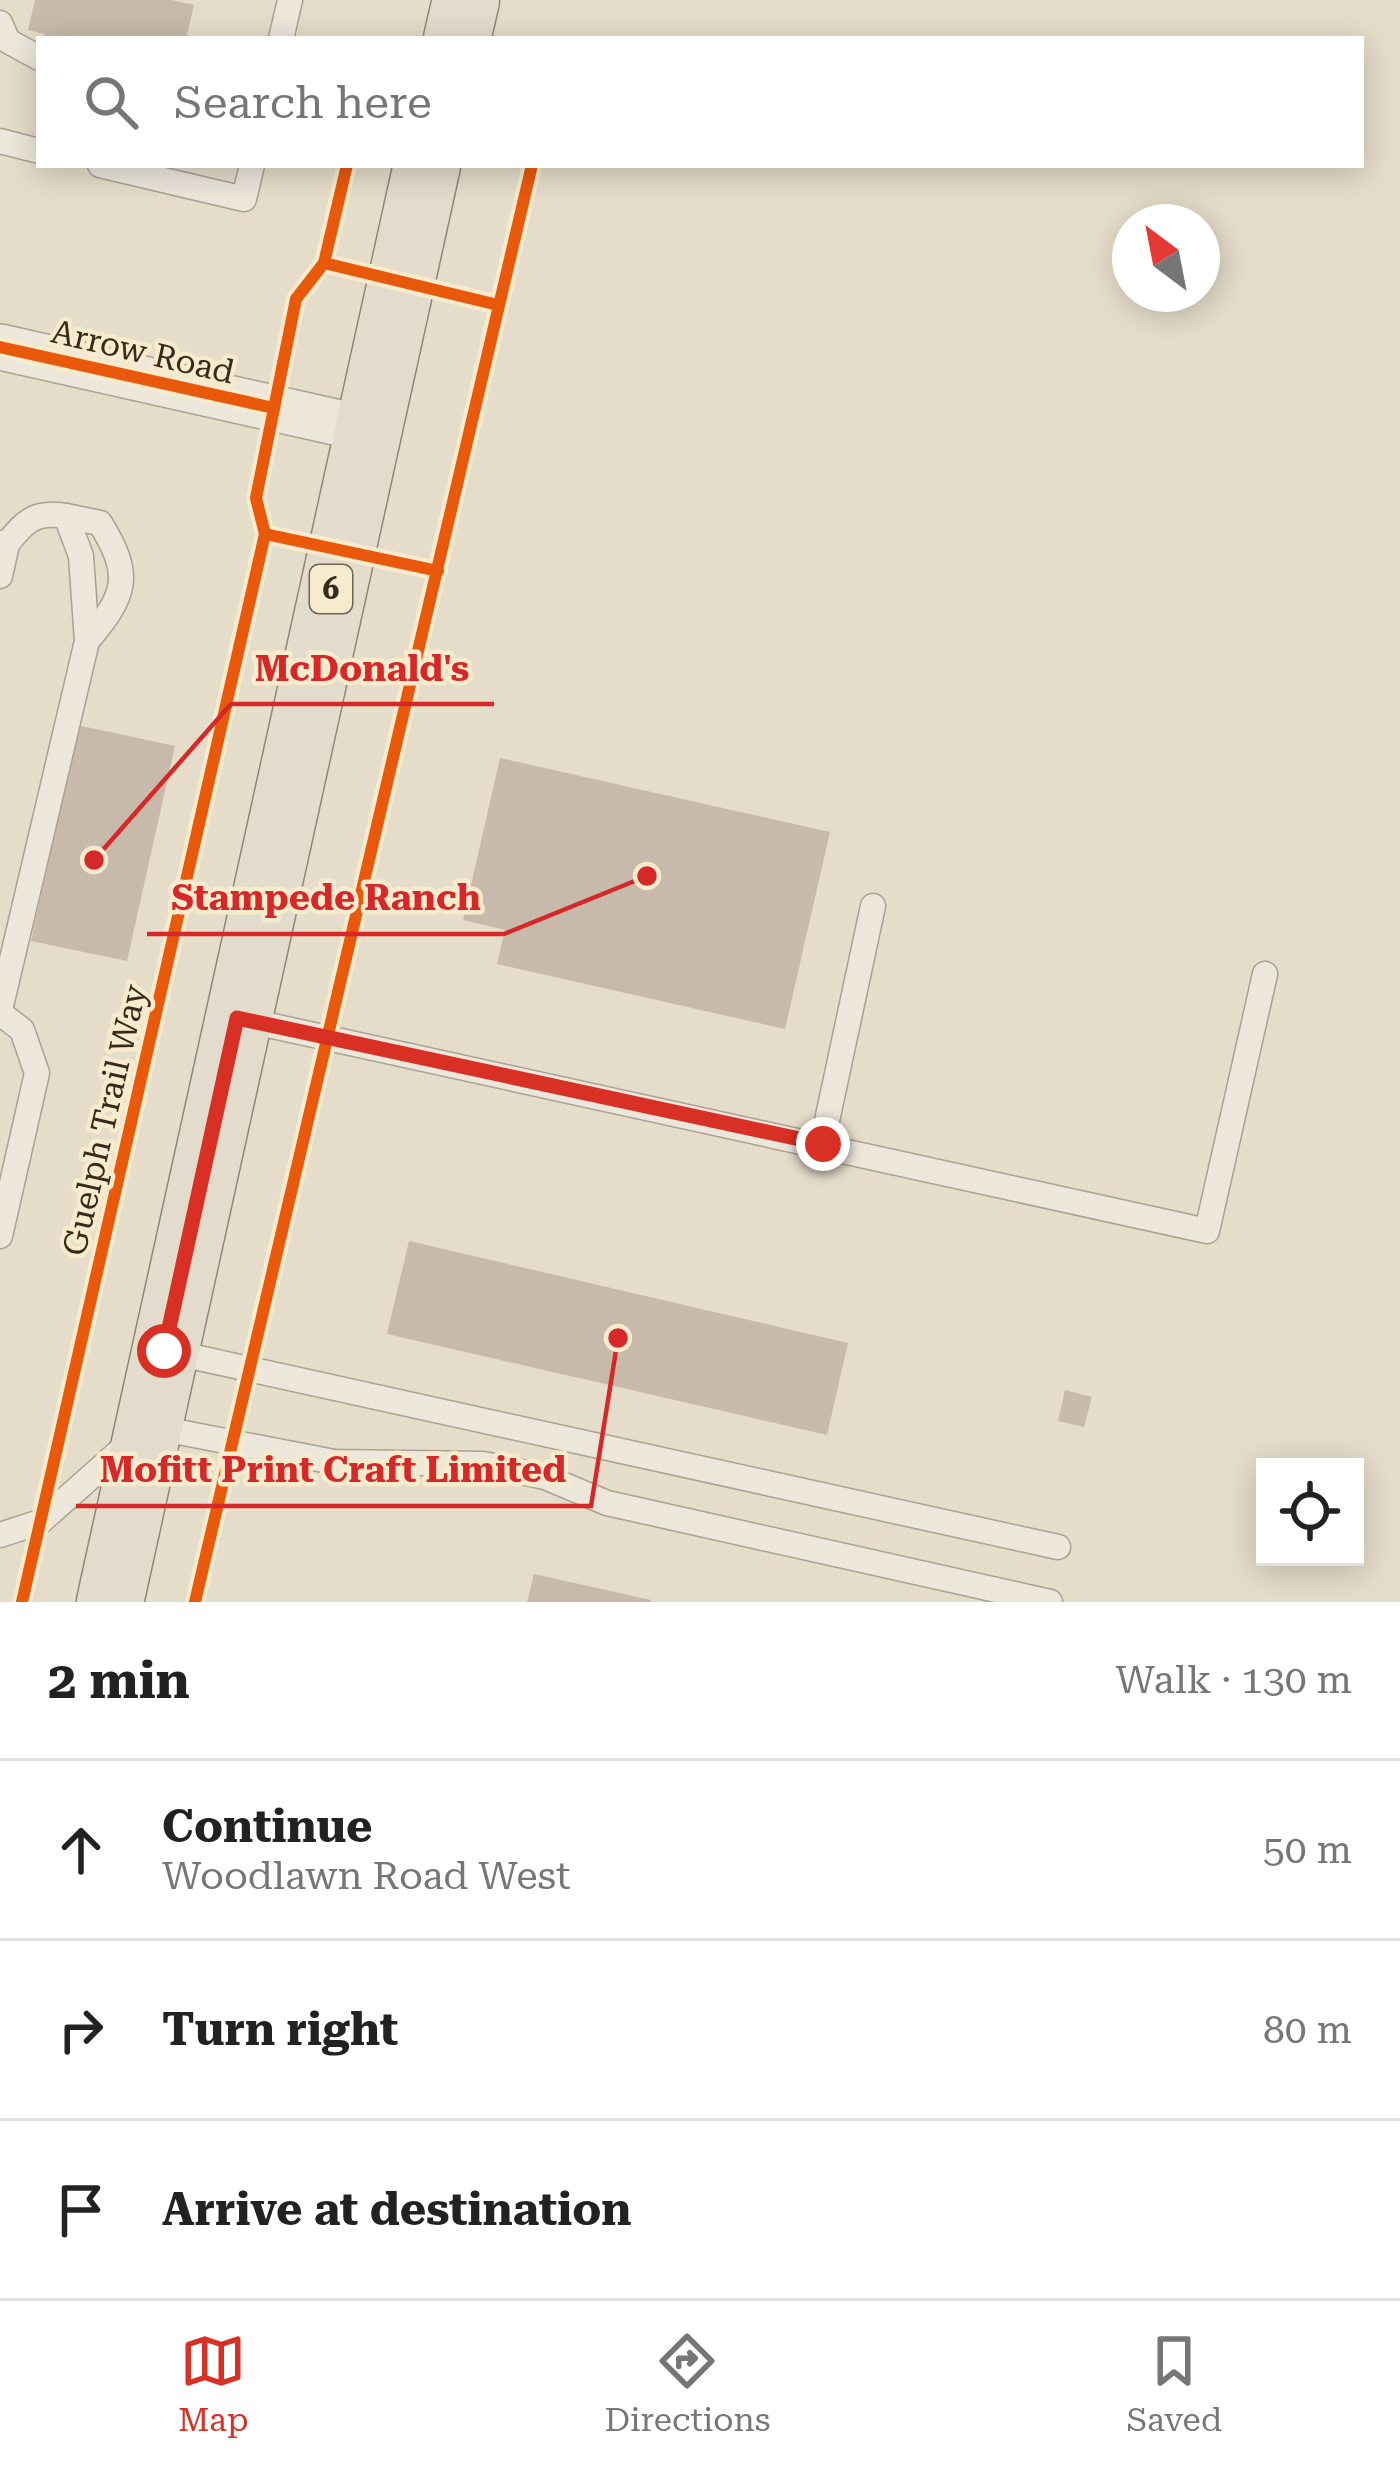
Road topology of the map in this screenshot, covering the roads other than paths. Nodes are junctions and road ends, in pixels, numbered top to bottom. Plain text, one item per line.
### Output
1 (290, 0) edge
2 (466, 0) edge
3 (0, 23) edge
4 (282, 36) edge
5 (458, 36) edge
6 (36, 56) edge
7 (0, 141) edge
8 (36, 150) edge
9 (113, 168) edge
10 (251, 168) edge
11 (427, 168) edge
12 (0, 346) edge
13 (366, 429) junction
14 (65, 516) junction
15 (4, 543) edge
16 (0, 577) edge
17 (87, 640) junction
18 (873, 906) dead end
19 (1265, 974) dead end
20 (0, 1012) edge
21 (237, 1018) junction
22 (823, 1144) junction
23 (0, 1237) edge
24 (164, 1351) junction
25 (148, 1426) junction
26 (0, 1535) edge
27 (1058, 1547) dead end
28 (110, 1602) edge
29 (1050, 1602) edge

1 - 4 lane
2 - 5 main road
3 - 6 lane
7 - 8 lane
9 - 10 lane
11 - 13 main road, 6
12 - 13 street, Arrow Road
13 - 21 main road, 6
14 - 15 lane
14 - 17 lane
14 - 17 lane
15 - 16 lane
17 - 20 lane
18 - 22 lane
19 - 22 lane
20 - 23 lane
21 - 22 lane
21 - 24 main road, 6
24 - 25 main road, 6
24 - 27 lane
25 - 26 lane
25 - 28 main road, 6
25 - 29 lane

